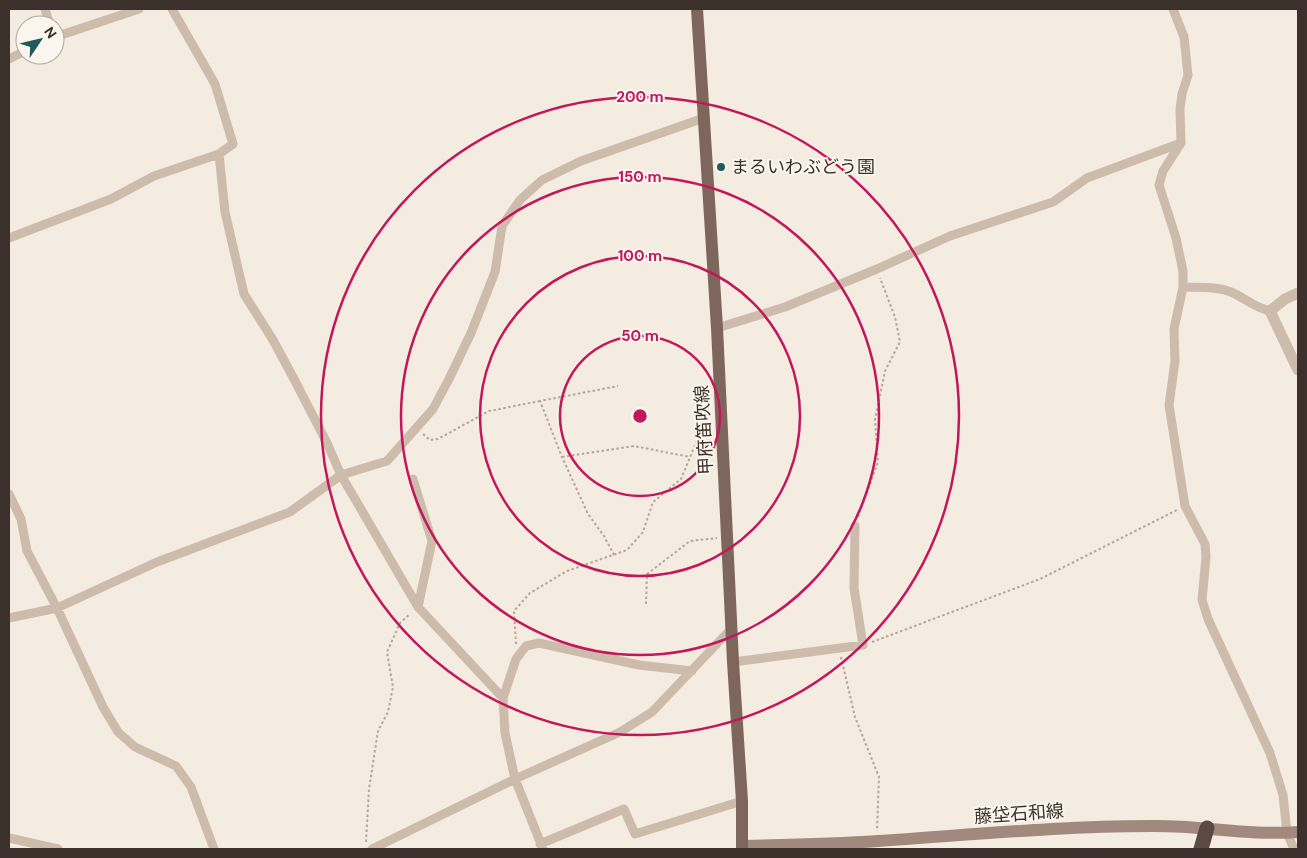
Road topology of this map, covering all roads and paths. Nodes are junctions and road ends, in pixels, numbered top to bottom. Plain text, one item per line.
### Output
1 (139, 9) edge
2 (172, 9) edge
3 (698, 9) edge
4 (1173, 9) edge
5 (65, 34) edge
6 (704, 118) junction
7 (1181, 143) junction
8 (219, 154) junction
9 (9, 238) edge
10 (877, 269) junction
11 (1184, 287) junction
12 (1298, 293) edge
13 (1270, 311) junction
14 (716, 328) junction
15 (1298, 370) edge
16 (618, 386) dead end
17 (540, 401) junction
18 (720, 405) junction
19 (415, 429) junction
20 (562, 457) junction
21 (690, 457) junction
22 (341, 475) junction
23 (413, 478) dead end
24 (9, 494) edge
25 (1185, 506) junction
26 (855, 526) joint
27 (727, 537) junction
28 (614, 555) junction
29 (646, 604) dead end
30 (418, 607) junction
31 (57, 608) junction
32 (9, 618) edge
33 (731, 629) junction
34 (863, 645) junction
35 (840, 650) junction
36 (516, 659) junction
37 (733, 662) junction
38 (692, 670) junction
39 (503, 698) junction
40 (515, 779) junction
41 (742, 801) junction
42 (1207, 828) junction
43 (1293, 832) edge
44 (9, 838) edge
45 (876, 842) junction
46 (542, 846) edge
47 (742, 848) edge
48 (58, 849) edge
49 (214, 849) edge
50 (366, 849) edge
51 (372, 849) edge
52 (1201, 849) edge
53 (1212, 849) edge
54 (1294, 849) edge

1 - 5 street
2 - 8 street
3 - 6 main road, 甲府笛吹線
4 - 7 street
6 - 14 main road, 甲府笛吹線
6 - 19 street
7 - 10 street
7 - 11 street
8 - 9 street
8 - 22 street
10 - 14 street
10 - 26 path
11 - 13 street
11 - 25 street
12 - 13 street
13 - 15 street
14 - 18 main road, 甲府笛吹線
16 - 17 path
17 - 19 path
17 - 20 path
18 - 21 path
18 - 27 main road, 甲府笛吹線
19 - 22 street
20 - 21 path
20 - 28 path
21 - 28 path
22 - 30 street
22 - 31 street
23 - 30 street
24 - 31 street
25 - 34 path
25 - 43 street
26 - 34 street
27 - 29 path
27 - 33 main road, 甲府笛吹線
28 - 36 path
30 - 39 street
30 - 50 path
31 - 32 street
31 - 49 street
33 - 37 main road, 甲府笛吹線
33 - 38 street
34 - 35 street
35 - 37 street
35 - 45 path
36 - 38 street
36 - 39 street
37 - 41 main road, 甲府笛吹線
38 - 40 street
39 - 40 street
40 - 46 street
40 - 51 street
41 - 46 street
41 - 47 main road, 甲府笛吹線
42 - 43 main road, 藤垈石和線
42 - 45 main road, 藤垈石和線
42 - 52 highway
42 - 53 highway
43 - 54 street
44 - 48 street
45 - 47 main road, 藤垈石和線

